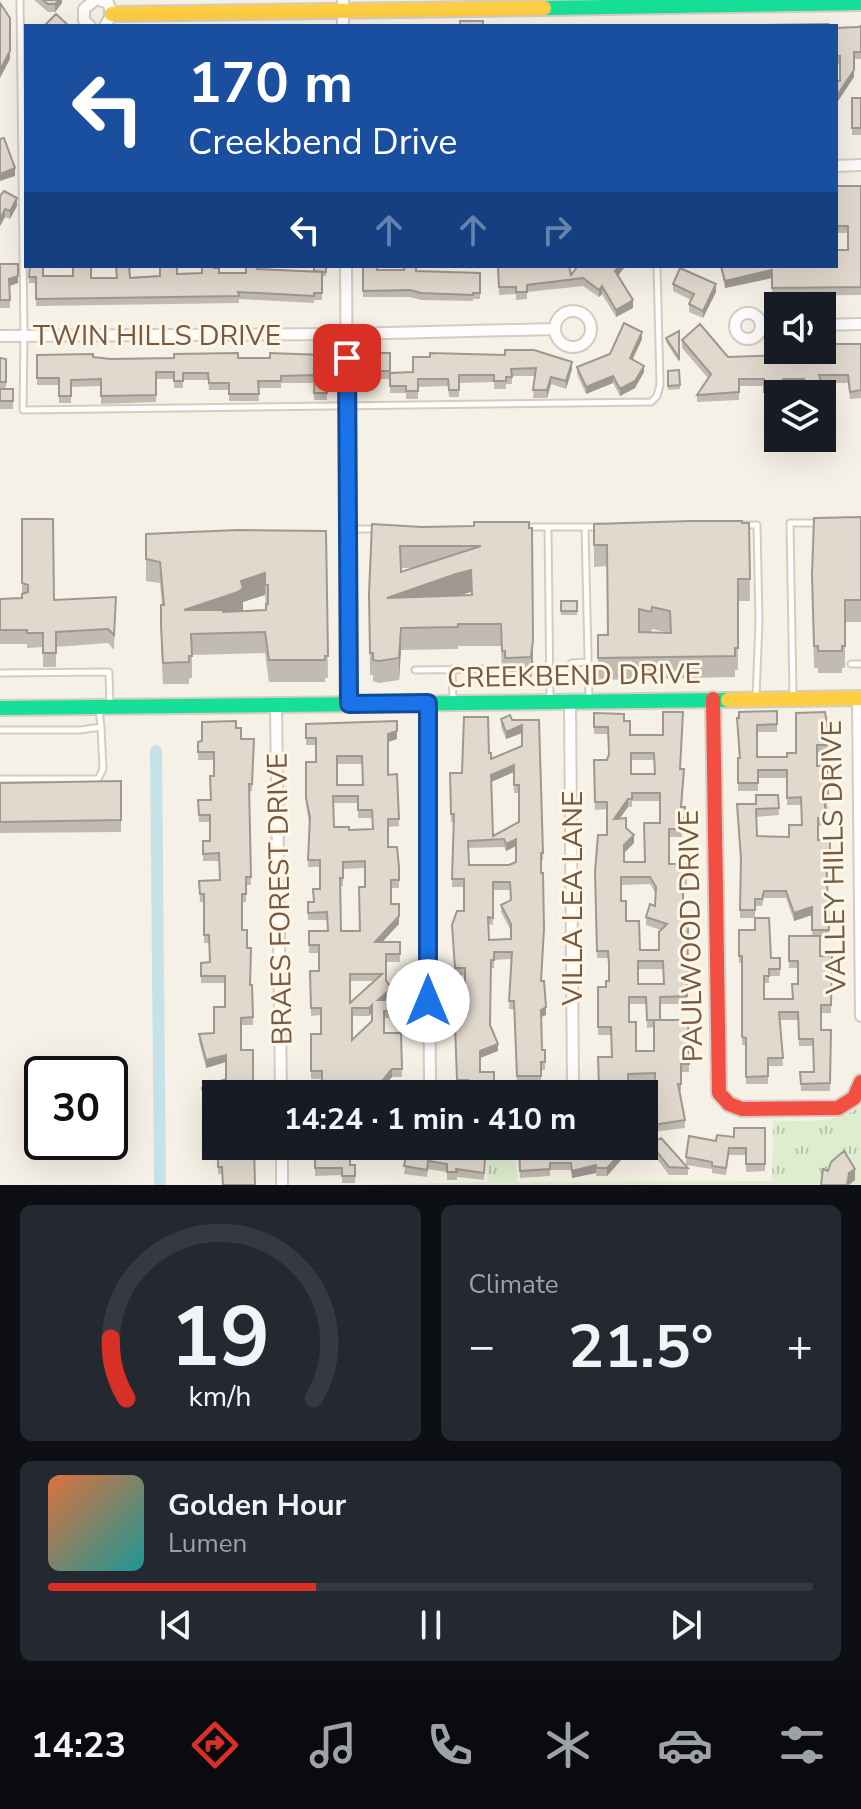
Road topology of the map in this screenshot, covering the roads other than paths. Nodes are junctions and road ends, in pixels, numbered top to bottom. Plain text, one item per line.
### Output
1 (20, 0) edge
2 (98, 0) edge
3 (507, 3) edge
4 (587, 3) edge
5 (861, 3) edge
6 (418, 4) edge
7 (343, 5) edge
8 (108, 20) edge
9 (88, 24) edge
10 (23, 93) edge
11 (861, 165) edge
12 (838, 166) edge
13 (24, 255) edge
14 (346, 268) edge
15 (657, 268) edge
16 (861, 324) edge
17 (836, 325) edge
18 (555, 329) dead end
19 (347, 334) junction
20 (0, 336) edge
21 (24, 336) junction
22 (348, 406) junction
23 (833, 523) edge
24 (741, 525) edge
25 (517, 527) edge
26 (548, 527) junction
27 (585, 527) junction
28 (601, 527) edge
29 (349, 529) junction
30 (377, 529) edge
31 (588, 662) junction
32 (851, 664) dead end
33 (861, 664) edge
34 (452, 669) junction
35 (490, 669) dead end
36 (415, 670) dead end
37 (0, 673) edge
38 (550, 685) junction
39 (859, 698) edge
40 (713, 699) junction
41 (756, 699) junction
42 (793, 699) junction
43 (570, 701) junction
44 (589, 701) junction
45 (550, 702) junction
46 (428, 703) junction
47 (453, 703) junction
48 (349, 704) junction
49 (276, 705) junction
50 (105, 707) junction
51 (0, 708) edge
52 (101, 727) junction
53 (0, 730) edge
54 (0, 779) edge
55 (861, 1016) edge
56 (281, 1080) edge
57 (430, 1080) edge
58 (573, 1080) edge
59 (861, 1082) edge
60 (282, 1160) edge
61 (282, 1185) edge

1 - 10 lane
2 - 8 street
2 - 9 street
3 - 4 street
3 - 6 street
4 - 5 street
6 - 7 street
7 - 8 street
10 - 13 lane
11 - 12 street
13 - 21 lane
14 - 19 street
15 - 22 lane
16 - 17 street
18 - 19 street, TWIN HILLS DRIVE
19 - 21 street, TWIN HILLS DRIVE
19 - 22 street
20 - 21 street, TWIN HILLS DRIVE
21 - 22 lane
22 - 29 street
23 - 42 lane
24 - 41 lane
25 - 26 lane
26 - 27 lane
26 - 38 lane
27 - 28 lane
27 - 31 lane
29 - 30 lane
29 - 48 street
31 - 38 lane
31 - 44 lane
32 - 33 lane
34 - 35 lane
34 - 36 lane
34 - 47 lane
37 - 50 lane
38 - 45 lane
39 - 42 street, CREEKBEND DRIVE
39 - 55 street, VALLEY HILLS DRIVE
40 - 41 street, CREEKBEND DRIVE
40 - 44 street, CREEKBEND DRIVE
40 - 59 street, PAULWOOD DRIVE
41 - 42 street, CREEKBEND DRIVE
43 - 44 street, CREEKBEND DRIVE
43 - 45 street, CREEKBEND DRIVE
43 - 58 street, VILLA LEA LANE
45 - 47 street, CREEKBEND DRIVE
46 - 47 street, CREEKBEND DRIVE
46 - 48 street, CREEKBEND DRIVE
46 - 57 street
48 - 49 street, CREEKBEND DRIVE
49 - 50 street, CREEKBEND DRIVE
49 - 56 street, BRAES FOREST DRIVE
50 - 51 street, CREEKBEND DRIVE
50 - 52 lane
52 - 53 lane
52 - 54 lane
60 - 61 street

